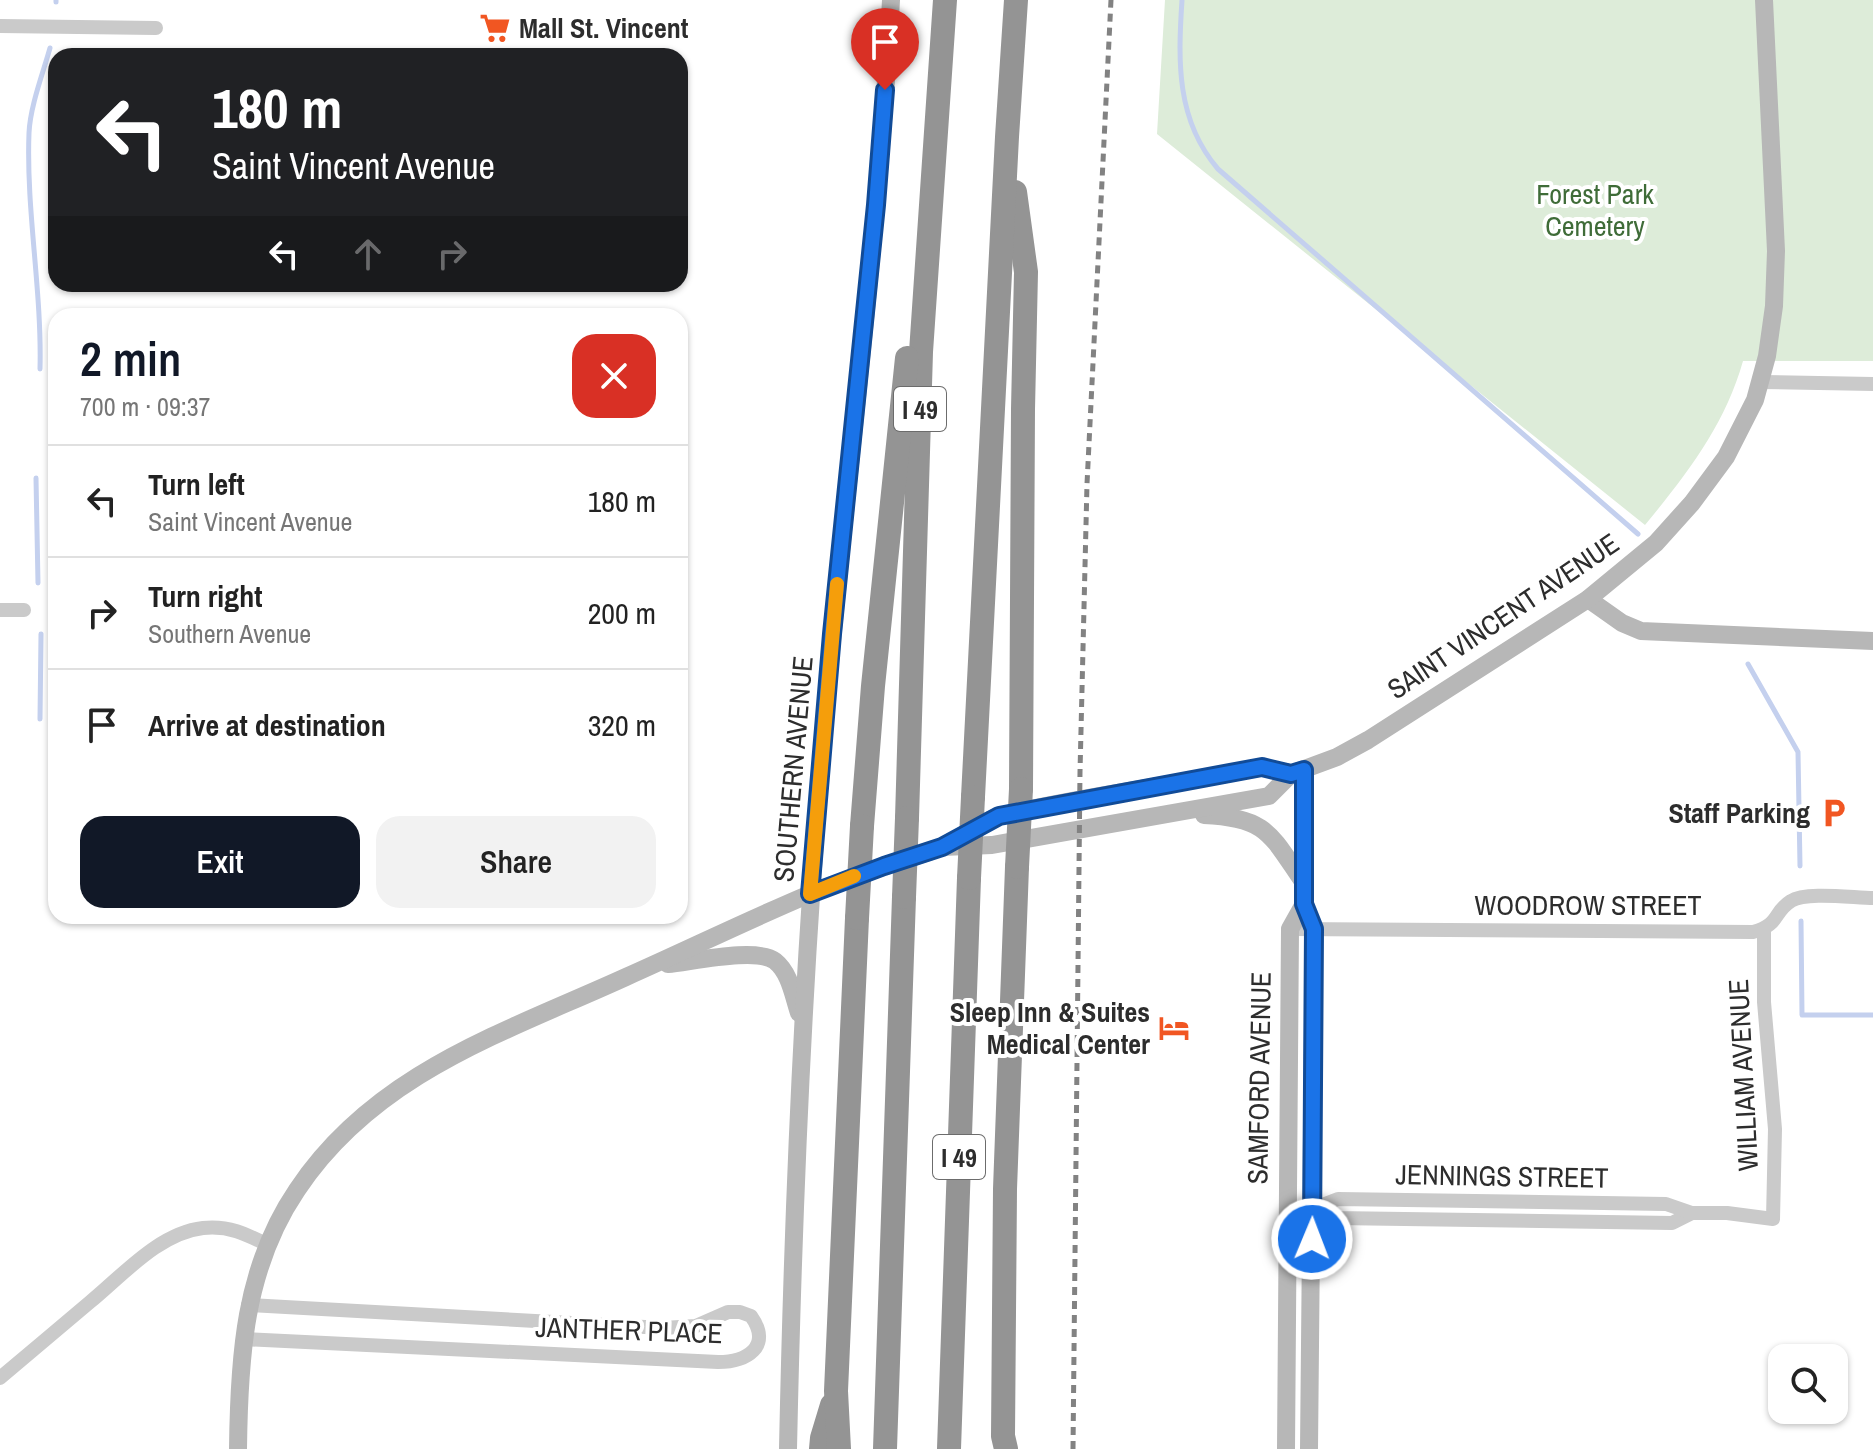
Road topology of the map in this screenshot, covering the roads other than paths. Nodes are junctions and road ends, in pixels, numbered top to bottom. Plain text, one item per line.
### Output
1 (891, 0) edge
2 (945, 0) edge
3 (1016, 0) edge
4 (1764, 0) edge
5 (0, 26) edge
6 (156, 28) dead end
7 (940, 82) junction
8 (1007, 137) junction
9 (1761, 382) junction
10 (1873, 384) edge
11 (1588, 599) junction
12 (0, 610) edge
13 (24, 610) dead end
14 (1873, 641) edge
15 (1297, 772) junction
16 (1173, 813) junction
17 (942, 847) junction
18 (1304, 883) junction
19 (810, 894) junction
20 (1873, 898) edge
21 (1304, 904) junction
22 (1290, 929) junction
23 (1314, 929) junction
24 (1764, 929) junction
25 (649, 967) junction
26 (803, 1024) junction
27 (1313, 1125) junction
28 (1287, 1126) junction
29 (1569, 1203) junction
30 (1286, 1209) junction
31 (1312, 1209) junction
32 (1692, 1213) junction
33 (1773, 1219) joint
34 (1567, 1220) junction
35 (268, 1245) junction
36 (248, 1305) junction
37 (243, 1339) junction
38 (0, 1378) edge
39 (836, 1391) junction
40 (885, 1442) edge
41 (949, 1443) edge
42 (1003, 1445) edge
43 (238, 1449) edge
44 (788, 1449) edge
45 (821, 1449) edge
46 (839, 1449) edge
47 (1286, 1449) edge
48 (1309, 1449) edge

1 - 19 street, SOUTHERN AVENUE
2 - 7 highway, I 49
3 - 8 highway, I 49
4 - 9 street, SAINT VINCENT AVENUE
5 - 6 street
7 - 39 highway, bridge
7 - 40 highway, I 49, bridge
8 - 41 highway, I 49, bridge
8 - 42 highway, bridge
9 - 10 street
9 - 11 street, SAINT VINCENT AVENUE
11 - 14 street
11 - 15 street, SAINT VINCENT AVENUE
12 - 13 street
15 - 16 street, SAINT VINCENT AVENUE
15 - 17 street, SAINT VINCENT AVENUE
15 - 18 street, SAMFORD AVENUE
16 - 17 street, SAINT VINCENT AVENUE
16 - 18 street
17 - 19 street, SAINT VINCENT AVENUE
18 - 21 street, SAMFORD AVENUE
19 - 25 street, SAINT VINCENT AVENUE
19 - 26 street, SOUTHERN AVENUE
20 - 24 street
21 - 22 street, SAMFORD AVENUE
21 - 23 street, SAMFORD AVENUE
22 - 23 street, WOODROW STREET
22 - 28 street, SAMFORD AVENUE
23 - 24 street, WOODROW STREET
23 - 27 street, SAMFORD AVENUE
24 - 33 street, WILLIAM AVENUE
25 - 26 street
25 - 35 street, SAINT VINCENT AVENUE
26 - 44 street, SOUTHERN AVENUE
27 - 28 street
27 - 31 street, SAMFORD AVENUE
28 - 30 street, SAMFORD AVENUE
29 - 31 street, JENNINGS STREET
29 - 32 street, JENNINGS STREET
29 - 34 street
30 - 31 street, JENNINGS STREET
30 - 47 street, SAMFORD AVENUE
31 - 34 street, JENNINGS STREET
31 - 48 street, SAMFORD AVENUE
32 - 33 street, JENNINGS STREET
32 - 34 street, JENNINGS STREET
35 - 36 street, SAINT VINCENT AVENUE
35 - 38 street
36 - 37 street, SAINT VINCENT AVENUE
36 - 37 street, JANTHER PLACE
37 - 43 street, SAINT VINCENT AVENUE
39 - 45 highway
39 - 46 highway

